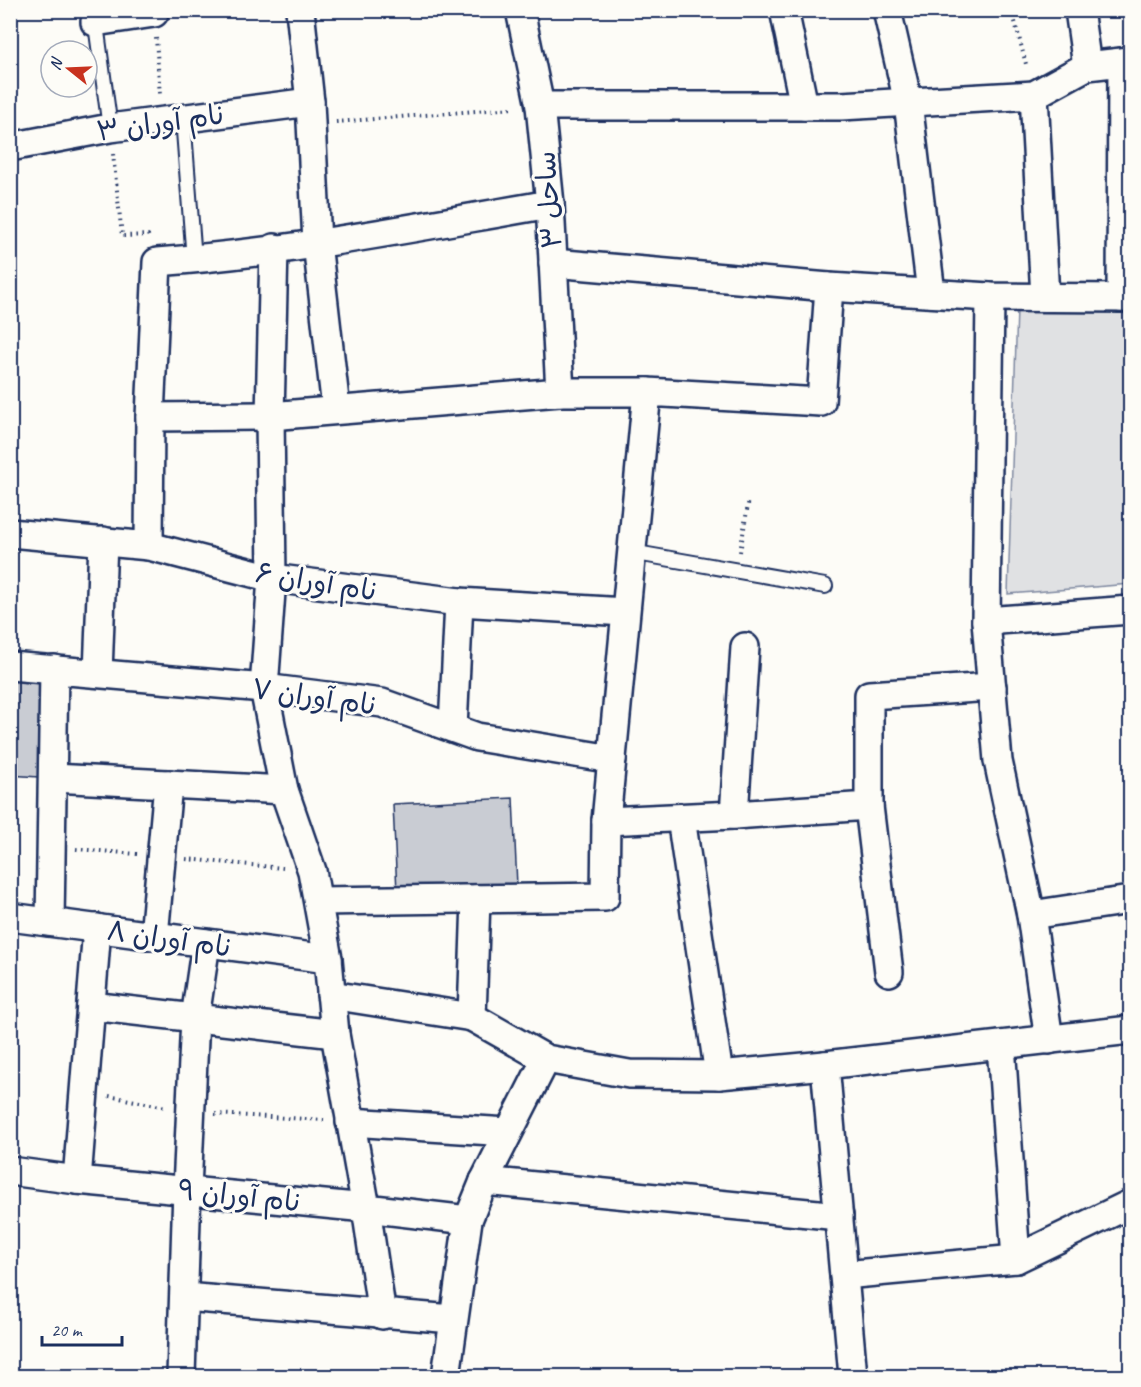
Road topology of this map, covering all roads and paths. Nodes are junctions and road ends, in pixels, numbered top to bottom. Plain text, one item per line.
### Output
1 (300, 10) edge
2 (520, 10) edge
3 (784, 10) edge
4 (887, 10) edge
5 (1012, 10) edge
6 (1078, 10) edge
7 (154, 14) joint
8 (94, 16) edge
9 (1126, 62) edge
10 (1087, 66) junction
11 (1034, 95) junction
12 (908, 102) junction
13 (540, 106) junction
14 (804, 106) junction
15 (311, 113) junction
16 (173, 120) junction
17 (110, 128) junction
18 (10, 147) edge
19 (550, 204) junction
20 (316, 243) junction
21 (274, 248) junction
22 (194, 260) junction
23 (157, 262) junction
24 (553, 262) junction
25 (829, 287) junction
26 (931, 292) junction
27 (990, 297) junction
28 (1045, 297) junction
29 (1126, 298) edge
30 (560, 392) junction
31 (647, 392) junction
32 (336, 409) junction
33 (270, 416) junction
34 (150, 417) junction
35 (749, 499) dead end
36 (10, 533) edge
37 (103, 541) junction
38 (149, 546) junction
39 (631, 552) junction
40 (737, 571) junction
41 (272, 578) junction
42 (825, 586) dead end
43 (459, 602) junction
44 (1131, 610) edge
45 (625, 612) junction
46 (986, 621) junction
47 (745, 647) dead end
48 (10, 666) edge
49 (54, 669) junction
50 (98, 673) junction
51 (992, 687) junction
52 (264, 688) junction
53 (453, 728) junction
54 (612, 759) junction
55 (53, 778) junction
56 (168, 784) junction
57 (284, 790) junction
58 (869, 806) junction
59 (734, 815) junction
60 (681, 818) junction
61 (606, 821) junction
62 (476, 899) junction
63 (1131, 900) edge
64 (318, 902) junction
65 (1031, 915) junction
66 (10, 917) edge
67 (50, 922) junction
68 (98, 928) junction
69 (154, 936) junction
70 (206, 943) junction
71 (328, 959) junction
72 (889, 972) dead end
73 (331, 994) junction
74 (91, 1006) junction
75 (472, 1017) junction
76 (195, 1018) junction
77 (1131, 1030) edge
78 (335, 1034) junction
79 (1049, 1040) junction
80 (1001, 1045) junction
81 (546, 1059) junction
82 (825, 1065) junction
83 (719, 1075) junction
84 (350, 1122) junction
85 (508, 1132) junction
86 (10, 1171) edge
87 (77, 1180) junction
88 (484, 1181) junction
89 (187, 1189) junction
90 (1131, 1204) edge
91 (366, 1208) junction
92 (838, 1216) junction
93 (468, 1220) junction
94 (1016, 1259) junction
95 (843, 1275) junction
96 (184, 1297) junction
97 (382, 1315) junction
98 (453, 1319) junction
99 (182, 1377) edge
100 (446, 1377) edge
101 (853, 1377) edge

1 - 15 street
2 - 13 street, ساحل ۳
3 - 14 street
4 - 12 street
5 - 11 path
6 - 10 street
7 - 8 street
7 - 16 path
8 - 17 lane
9 - 10 street
9 - 29 street
10 - 11 street
11 - 12 street
11 - 28 street
12 - 14 street
12 - 26 street
13 - 14 street
13 - 15 path
13 - 19 street, ساحل ۳
15 - 16 street, نام آوران ۳
15 - 20 street
16 - 17 street, نام آوران ۳
16 - 22 lane
17 - 18 street, نام آوران ۳
17 - 23 path
19 - 20 street
19 - 24 street, ساحل ۳
20 - 21 street
20 - 32 street
21 - 22 street
21 - 33 street
22 - 23 street
23 - 34 street
24 - 25 street
24 - 30 street, ساحل ۳
25 - 26 street
25 - 31 street
26 - 27 street
27 - 28 street
27 - 46 street
28 - 29 street
30 - 31 street
30 - 32 street
31 - 39 street
32 - 33 street
33 - 34 street
33 - 41 street
34 - 38 street
35 - 40 path
36 - 37 street, نام آوران ۶
37 - 38 street, نام آوران ۶
37 - 50 street
38 - 41 street, نام آوران ۶
39 - 40 lane
39 - 45 street
40 - 42 lane
41 - 43 street, نام آوران ۶
41 - 52 street
43 - 45 street, نام آوران ۶
43 - 53 street
44 - 46 street
45 - 54 street
46 - 51 street
47 - 59 street
48 - 49 street, نام آوران ۷
49 - 50 street, نام آوران ۷
49 - 55 street
50 - 52 street, نام آوران ۷
51 - 58 street
51 - 65 street
52 - 53 street, نام آوران ۷
52 - 57 street
53 - 54 street, نام آوران ۷
54 - 61 street
55 - 56 street
55 - 67 street
56 - 57 street
56 - 69 street
57 - 64 street
58 - 59 street
58 - 72 street
59 - 60 street
60 - 61 street
60 - 83 street
61 - 62 street
62 - 64 street
62 - 75 street
63 - 65 street
64 - 71 street
65 - 79 street
66 - 67 street, نام آوران ۸
67 - 68 street, نام آوران ۸
68 - 69 street, نام آوران ۸
68 - 74 street
69 - 70 street, نام آوران ۸
70 - 71 street, نام آوران ۸
70 - 76 street
71 - 73 street
73 - 75 street
73 - 78 street
74 - 76 street
74 - 87 street
75 - 81 street
76 - 78 street
76 - 89 street
77 - 79 street
78 - 84 street
79 - 80 street
80 - 82 street
80 - 94 street
81 - 83 street
81 - 85 street
82 - 83 street
82 - 92 street
84 - 85 street
84 - 91 street
85 - 88 street
86 - 87 street, نام آوران ۹
87 - 89 street, نام آوران ۹
88 - 92 street
88 - 93 street
89 - 91 street, نام آوران ۹
89 - 96 street
90 - 94 street
91 - 93 street, نام آوران ۹
91 - 97 street
92 - 95 street
93 - 98 street
94 - 95 street
95 - 101 street
96 - 97 street
96 - 99 street
97 - 98 street
98 - 100 street

